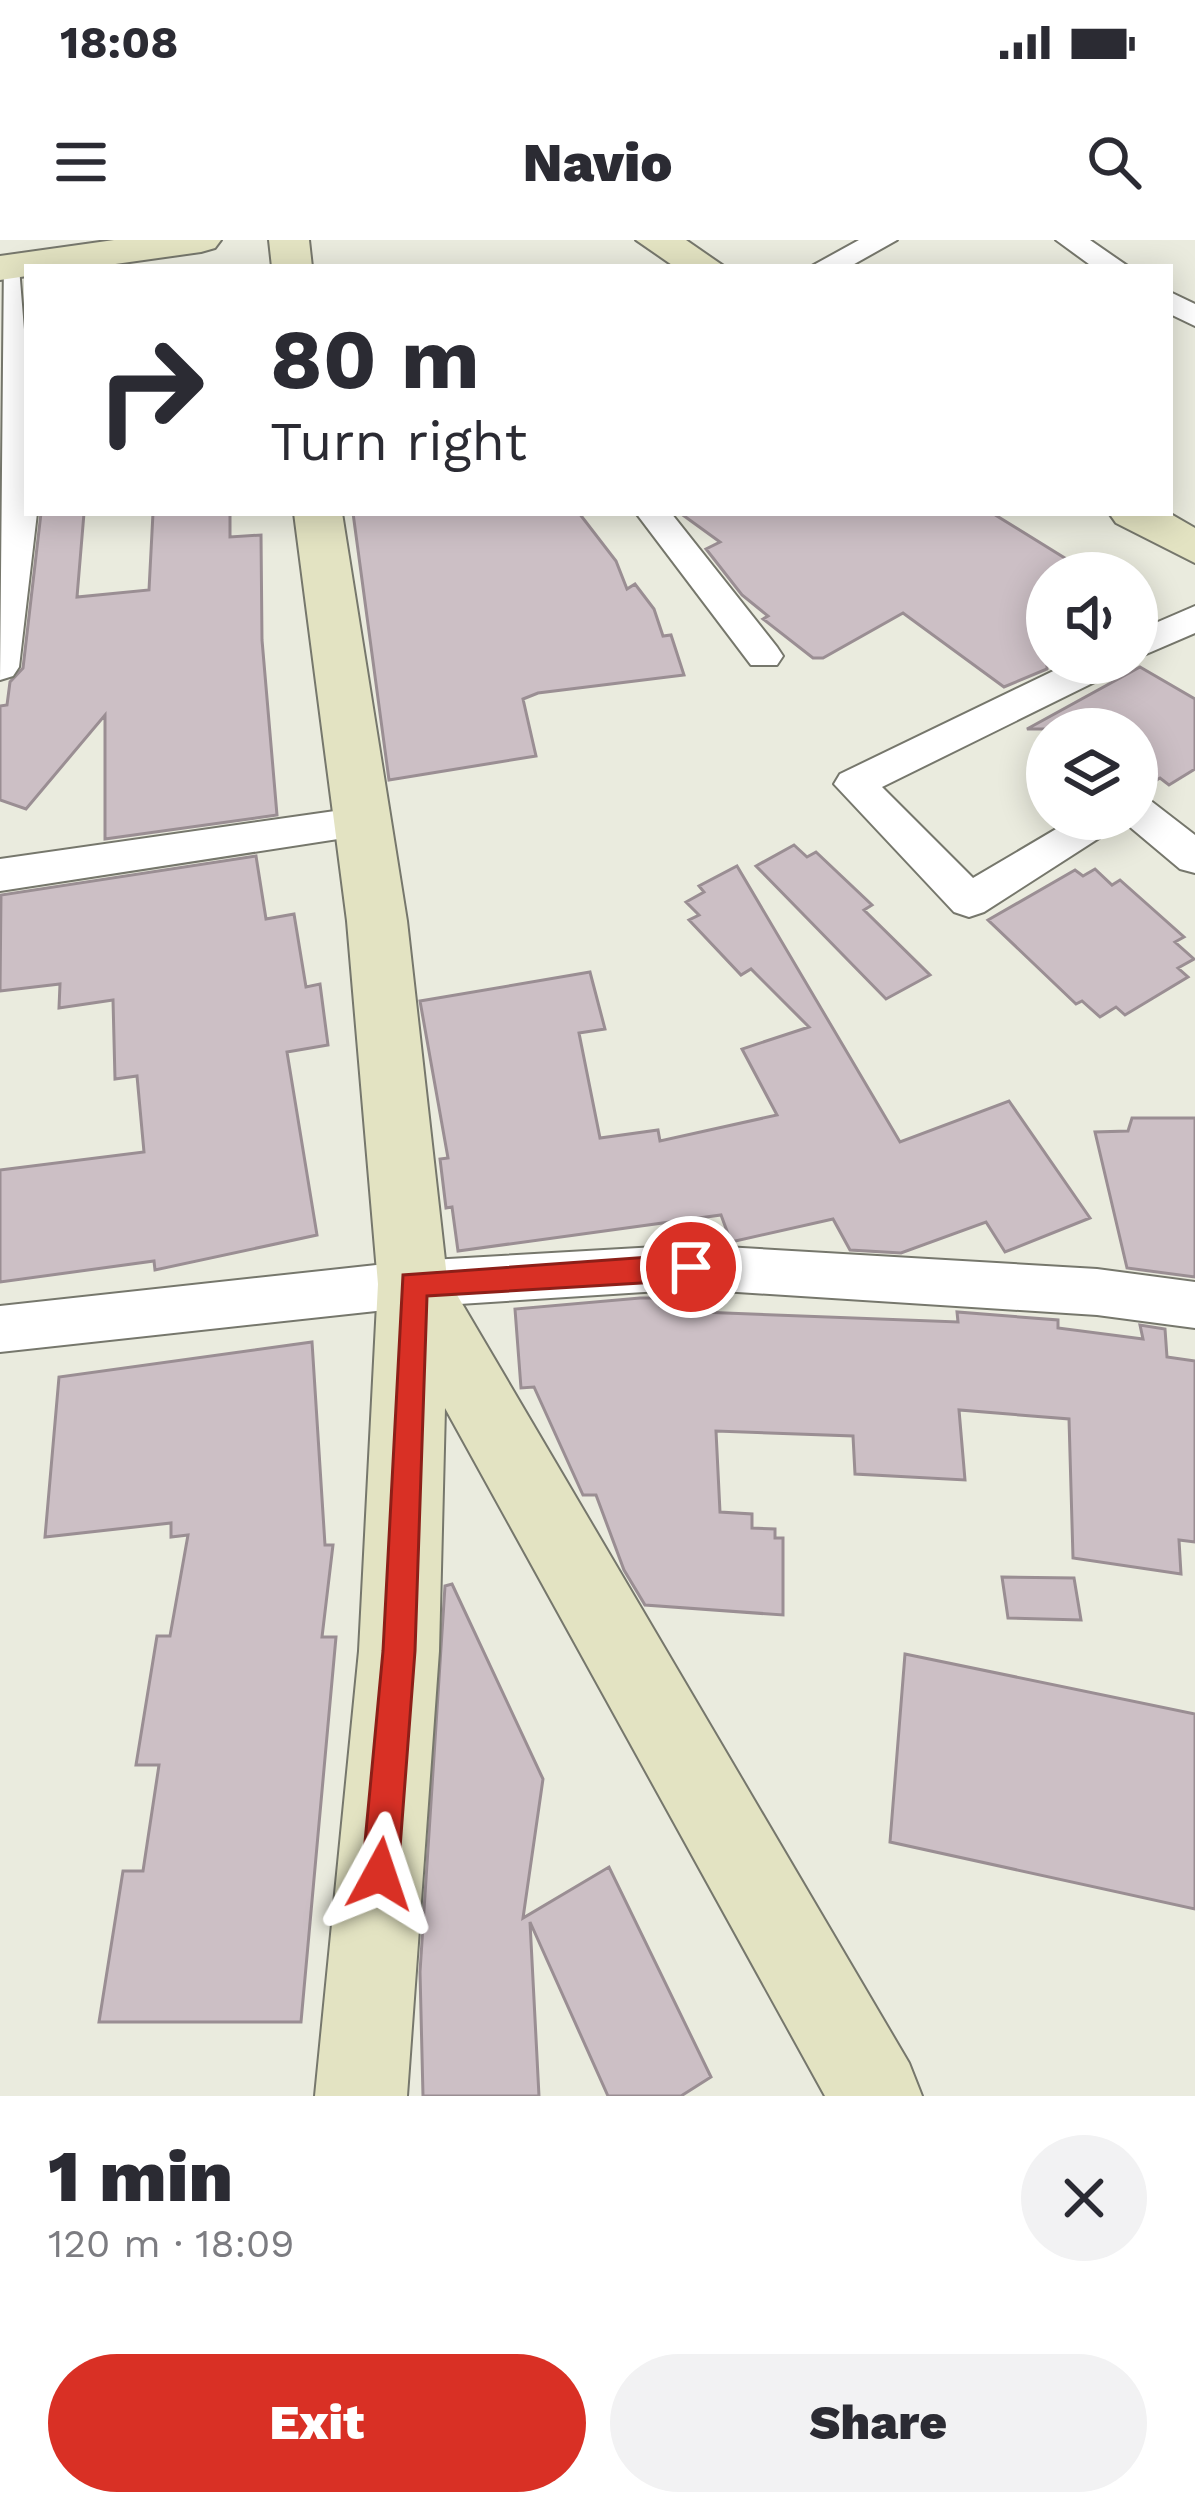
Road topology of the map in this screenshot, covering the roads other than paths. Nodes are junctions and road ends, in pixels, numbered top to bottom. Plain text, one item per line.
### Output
1 (201, 240) edge
2 (656, 240) edge
3 (883, 240) edge
4 (1070, 240) edge
5 (24, 264) edge
6 (700, 264) edge
7 (831, 264) edge
8 (1109, 264) edge
9 (2, 267) edge
10 (22, 447) edge
11 (317, 516) edge
12 (654, 516) edge
13 (1138, 516) edge
14 (1195, 548) edge
15 (1195, 618) edge
16 (1158, 636) edge
17 (764, 656) dead end
18 (0, 667) edge
19 (1059, 684) edge
20 (363, 822) junction
21 (1158, 828) edge
22 (1070, 840) edge
23 (1195, 858) edge
24 (0, 874) edge
25 (413, 1284) junction
26 (1195, 1305) edge
27 (0, 1329) edge
28 (362, 2096) edge
29 (876, 2096) edge

1 - 5 main road
2 - 6 main road
3 - 7 street
4 - 8 street
9 - 10 street
10 - 18 street
11 - 20 main road
12 - 17 street
13 - 14 main road
15 - 16 street
19 - 22 street
20 - 24 street
20 - 25 main road
21 - 23 street
25 - 26 street
25 - 27 street
25 - 28 main road
25 - 29 main road

